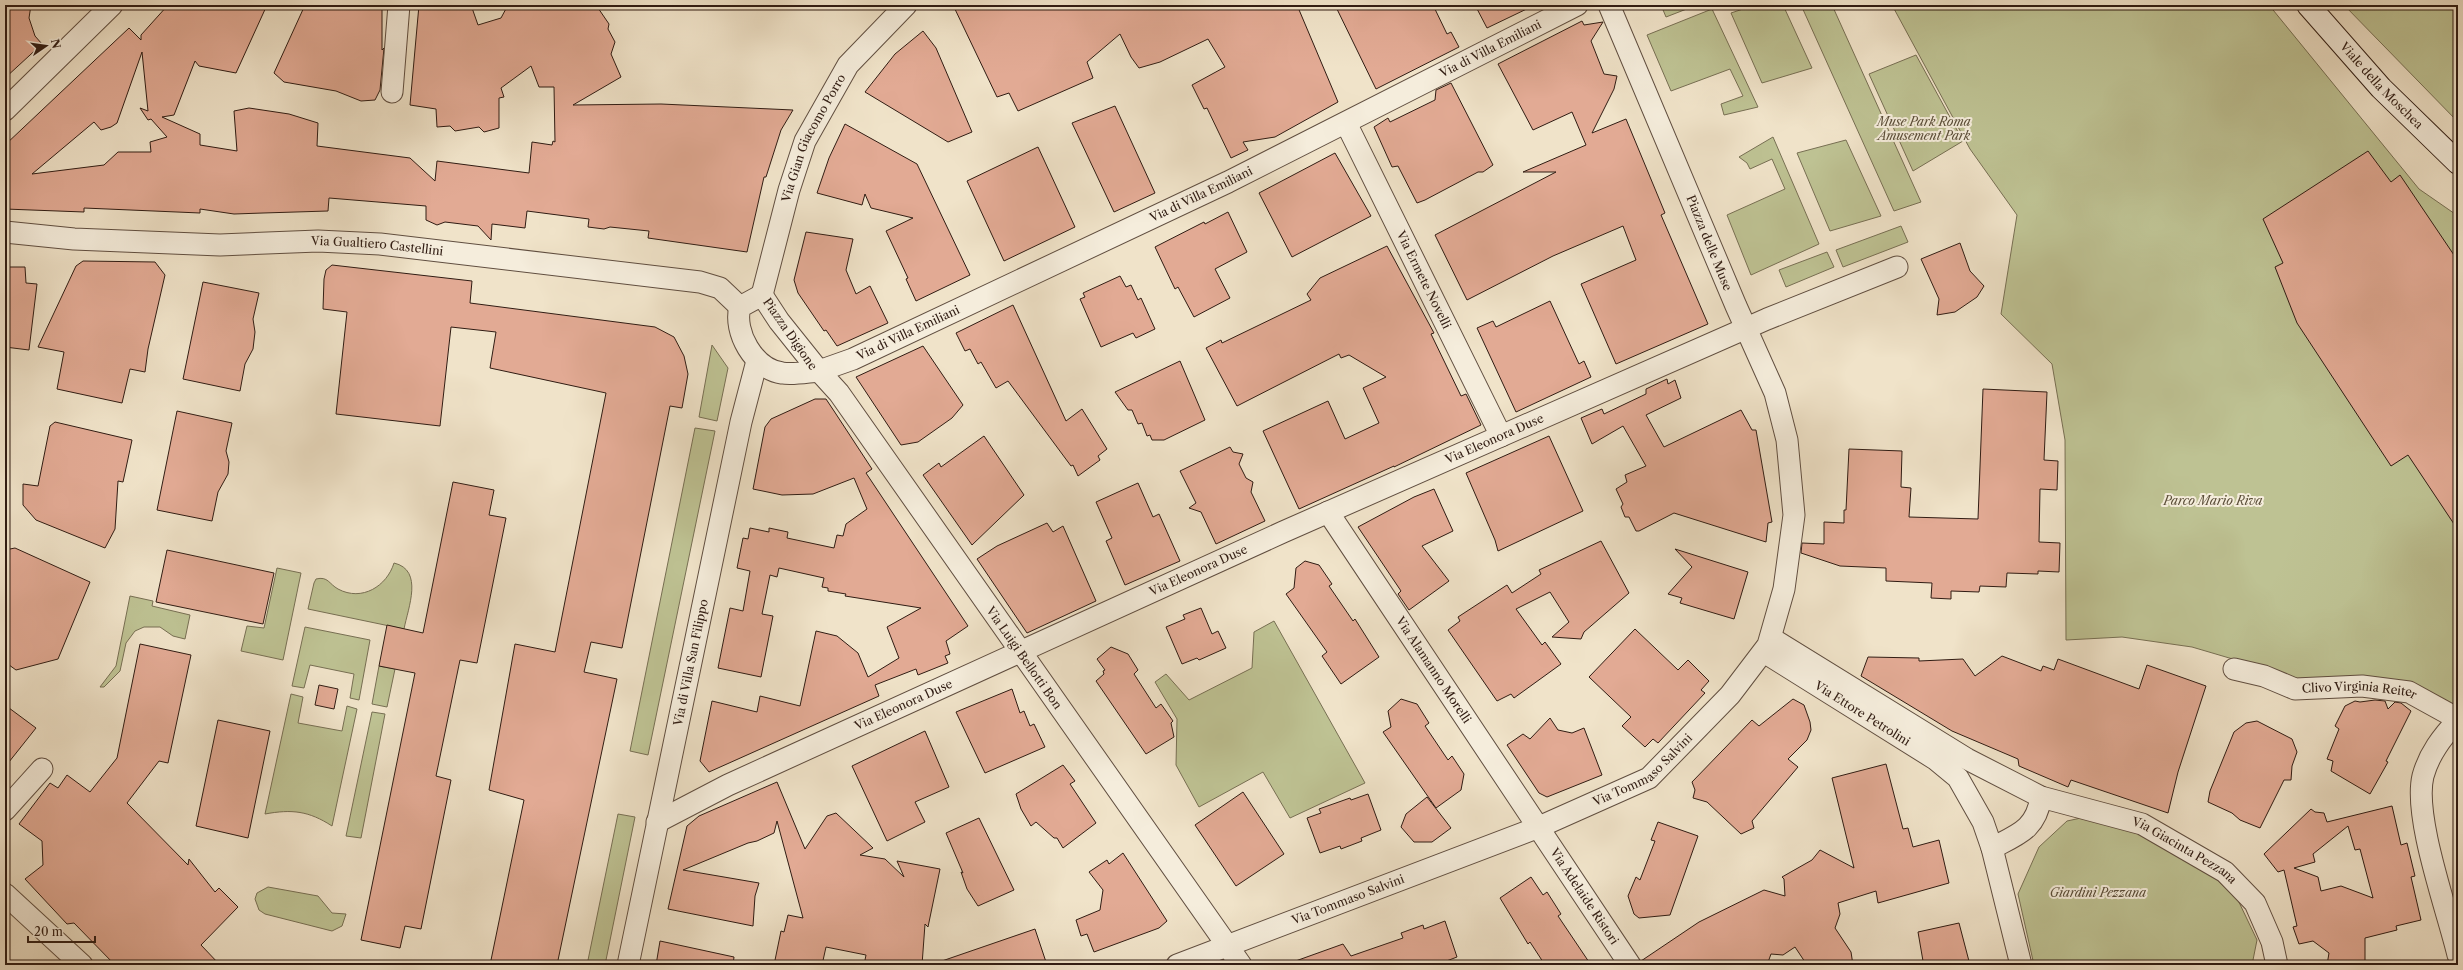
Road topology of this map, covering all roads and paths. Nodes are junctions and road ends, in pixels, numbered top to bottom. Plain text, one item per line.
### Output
1 (112, 5) edge
2 (399, 5) edge
3 (906, 5) edge
4 (1577, 5) edge
5 (1609, 5) edge
6 (2308, 5) edge
7 (392, 92) dead end
8 (5, 110) edge
9 (1346, 123) junction
10 (2458, 163) edge
11 (5, 232) edge
12 (1897, 267) dead end
13 (762, 295) junction
14 (740, 307) junction
15 (1746, 329) junction
16 (757, 361) junction
17 (819, 372) junction
18 (1501, 436) junction
19 (1328, 512) junction
20 (1767, 645) junction
21 (1020, 652) junction
22 (2234, 670) dead end
23 (2458, 720) edge
24 (1967, 759) junction
25 (42, 769) dead end
26 (1958, 778) junction
27 (2041, 797) junction
28 (5, 810) edge
29 (657, 822) junction
30 (1539, 827) junction
31 (1992, 848) junction
32 (10, 898) edge
33 (1226, 946) junction
34 (2458, 955) edge
35 (82, 965) edge
36 (628, 965) edge
37 (1177, 965) edge
38 (1241, 965) edge
39 (1630, 965) edge
40 (2021, 965) edge
41 (2278, 965) edge

1 - 8 street
2 - 7 street
3 - 13 street, Via Gian Giacomo Porro
4 - 9 street, Via di Villa Emiliani
5 - 15 street, Piazza delle Muse
6 - 10 street, Viale della Moschea
9 - 17 street, Via di Villa Emiliani
9 - 18 street, Via Ermete Novelli
11 - 14 street, Via Gualtiero Castellini
12 - 15 street
13 - 14 street, Piazza Digione
13 - 17 street, Piazza Digione
14 - 16 street
15 - 18 street, Via Eleonora Duse
15 - 20 street, Via Tommaso Salvini
16 - 17 street, Piazza Digione
16 - 29 street, Via di Villa San Filippo
17 - 21 street, Via Luigi Bellotti Bon
18 - 19 street, Via Eleonora Duse
19 - 21 street, Via Eleonora Duse
19 - 30 street, Via Alamanno Morelli
20 - 24 street, Via Ettore Petrolini
20 - 26 street, Via Ettore Petrolini
20 - 30 street, Via Tommaso Salvini
21 - 29 street, Via Eleonora Duse
21 - 33 street, Via Luigi Bellotti Bon
22 - 23 street, Clivo Virginia Reiter
23 - 34 street
24 - 26 street
24 - 27 street, Via Ettore Petrolini
25 - 28 street
26 - 31 street
27 - 31 street
27 - 41 street, Via Giacinta Pezzana
29 - 36 street, Via di Villa San Filippo
30 - 33 street, Via Tommaso Salvini
30 - 39 street, Via Adelaide Ristori
31 - 40 street
32 - 35 street
33 - 37 street, Via Tommaso Salvini
33 - 38 street

